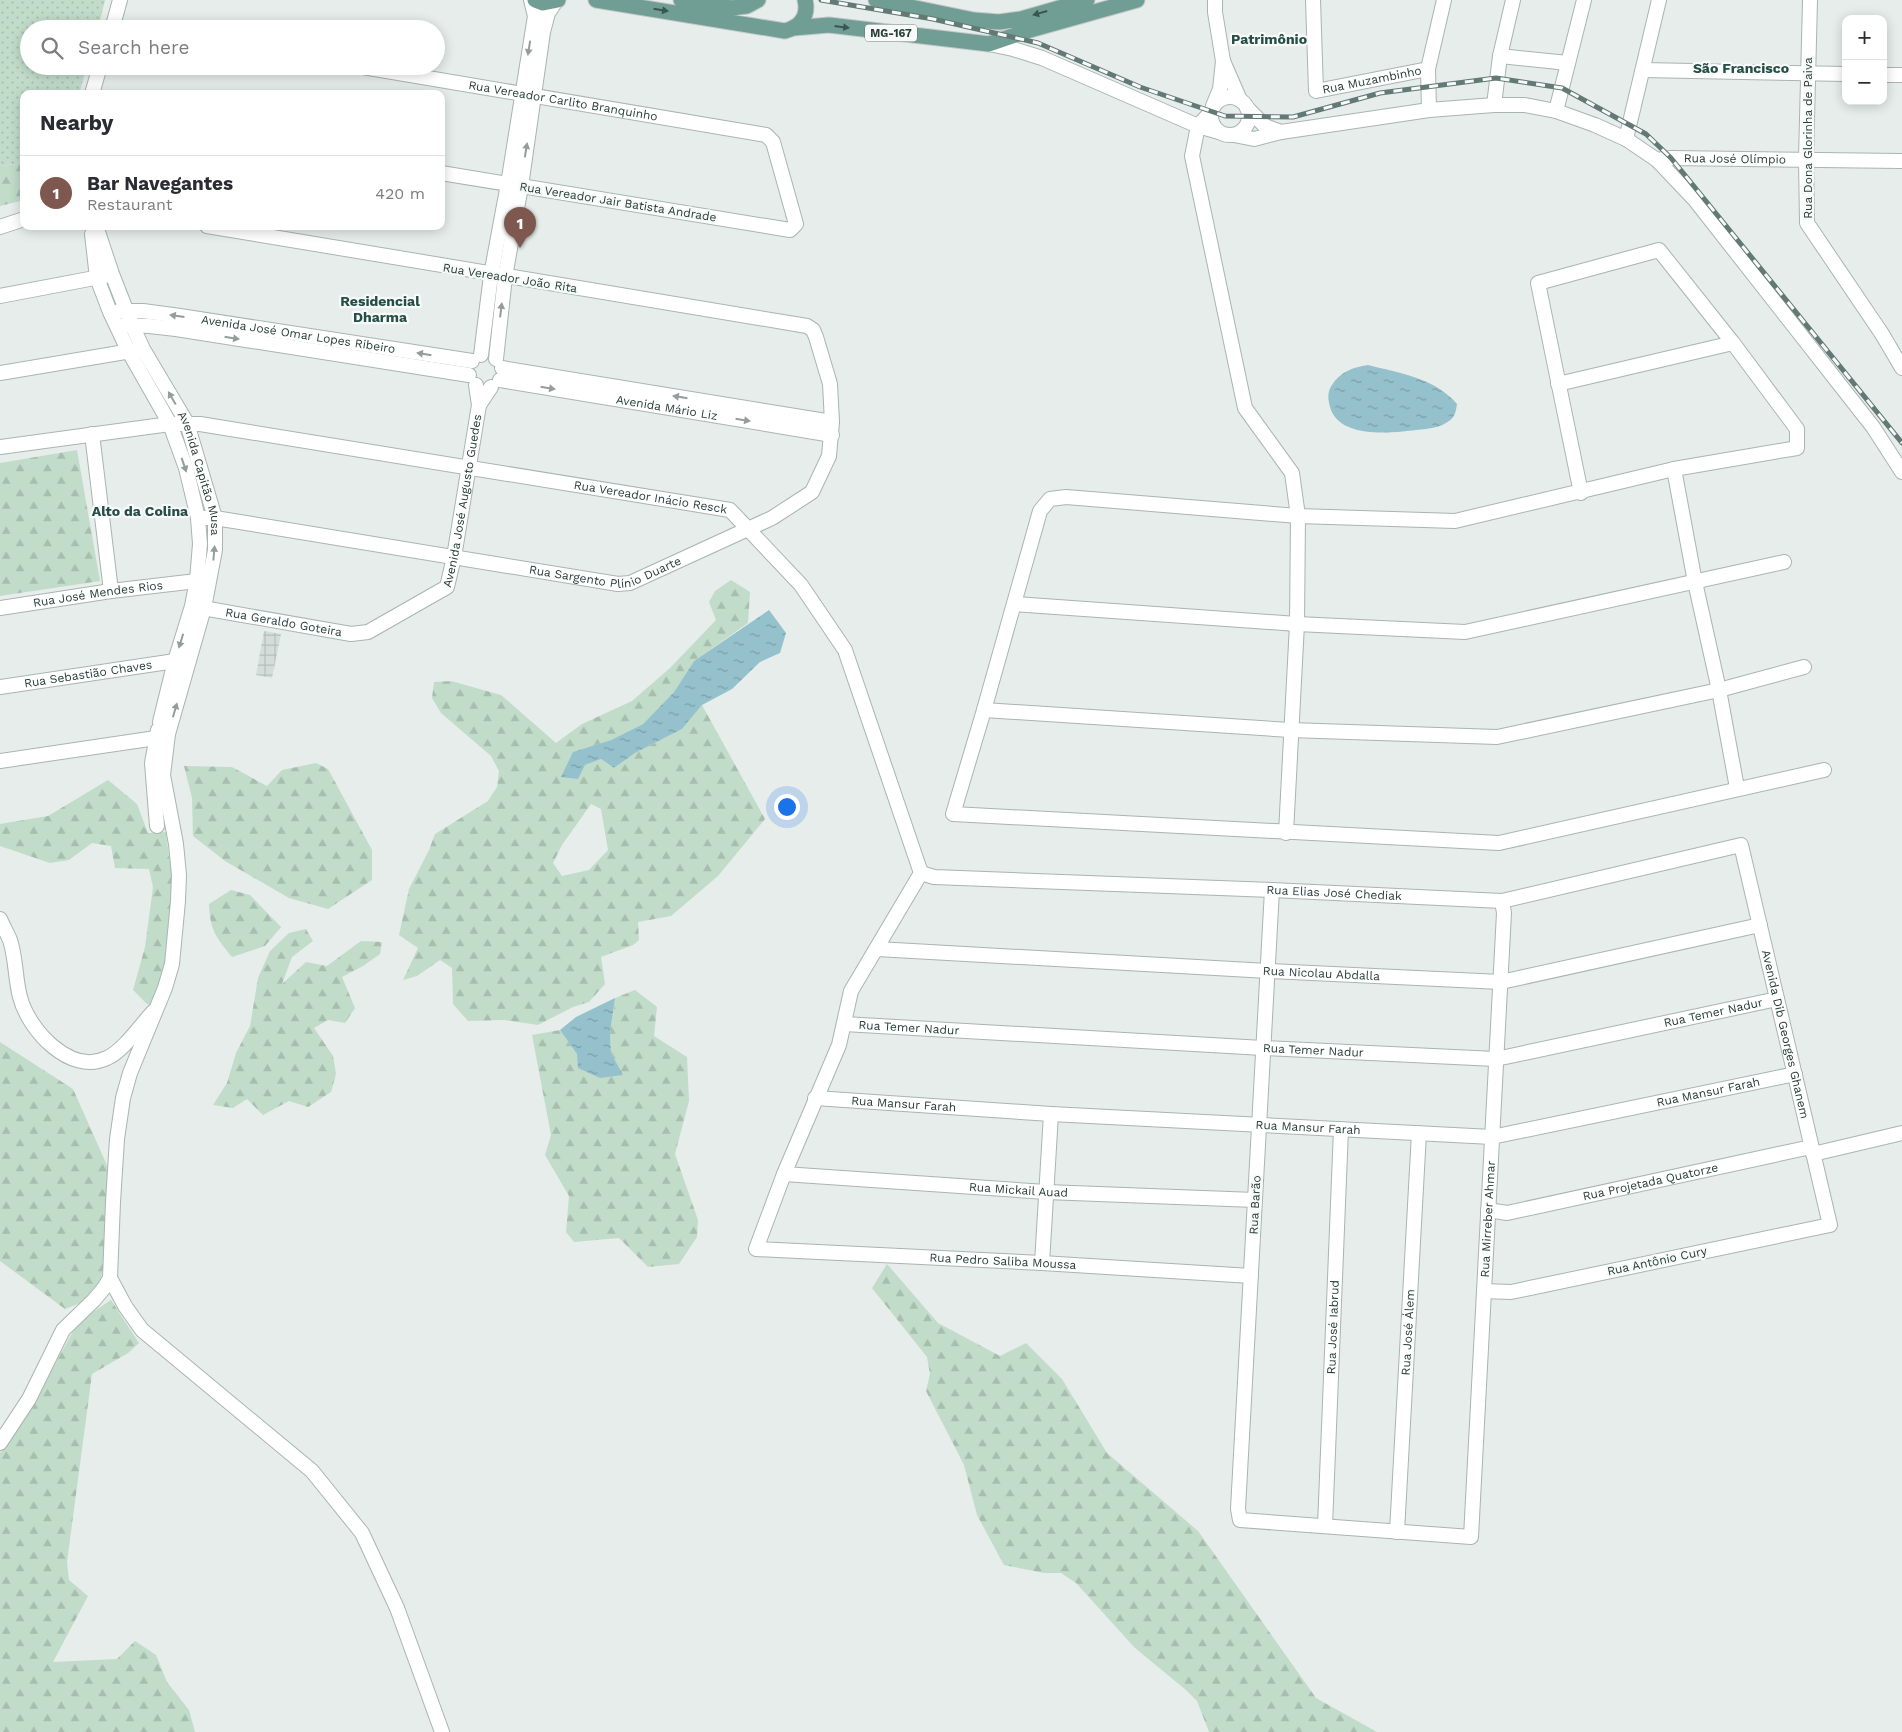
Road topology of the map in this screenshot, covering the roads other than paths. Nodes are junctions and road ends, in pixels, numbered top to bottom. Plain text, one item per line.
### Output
1 (120, 0) edge
2 (531, 0) edge
3 (536, 0) edge
4 (557, 0) edge
5 (596, 0) edge
6 (681, 0) edge
7 (759, 0) edge
8 (805, 0) edge
9 (876, 0) edge
10 (1086, 0) edge
11 (1137, 0) edge
12 (1313, 0) edge
13 (1444, 0) edge
14 (1513, 0) edge
15 (1584, 0) edge
16 (1659, 0) edge
17 (1810, 0) edge
18 (1213, 4) edge
19 (115, 20) edge
20 (794, 28) junction
21 (775, 30) junction
22 (989, 44) junction
23 (1500, 56) junction
24 (1223, 61) junction
25 (1568, 63) junction
26 (1428, 69) junction
27 (1643, 70) junction
28 (1808, 74) junction
29 (1842, 74) edge
30 (97, 75) edge
31 (411, 75) edge
32 (1887, 75) edge
33 (1902, 75) edge
34 (93, 90) edge
35 (528, 94) junction
36 (1244, 104) junction
37 (1494, 105) junction
38 (1211, 110) junction
39 (1429, 110) junction
40 (1556, 111) junction
41 (1198, 126) junction
42 (1219, 132) junction
43 (1280, 132) junction
44 (1234, 135) junction
45 (1626, 139) junction
46 (1806, 159) junction
47 (1657, 160) junction
48 (1902, 161) edge
49 (445, 174) edge
50 (514, 185) junction
51 (20, 220) edge
52 (0, 227) edge
53 (794, 227) joint
54 (92, 230) edge
55 (97, 230) edge
56 (230, 230) edge
57 (112, 274) junction
58 (498, 276) junction
59 (97, 278) junction
60 (0, 296) edge
61 (125, 311) junction
62 (110, 312) junction
63 (132, 325) junction
64 (116, 326) junction
65 (813, 330) joint
66 (1733, 343) junction
67 (143, 349) junction
68 (129, 352) junction
69 (1902, 368) edge
70 (475, 369) junction
71 (0, 373) edge
72 (497, 374) junction
73 (1558, 384) junction
74 (479, 405) junction
75 (187, 422) junction
76 (170, 424) junction
77 (832, 428) junction
78 (92, 434) junction
79 (0, 447) edge
80 (470, 468) junction
81 (1674, 469) junction
82 (1902, 472) edge
83 (1581, 493) junction
84 (1298, 516) junction
85 (198, 518) junction
86 (215, 518) junction
87 (747, 528) junction
88 (454, 557) junction
89 (1784, 562) dead end
90 (203, 580) junction
91 (1695, 582) junction
92 (111, 591) junction
93 (1014, 604) junction
94 (198, 607) junction
95 (0, 608) edge
96 (1297, 624) junction
97 (362, 634) joint
98 (190, 658) junction
99 (175, 661) junction
100 (1804, 667) dead end
101 (0, 687) edge
102 (1719, 690) junction
103 (984, 710) junction
104 (1290, 730) junction
105 (162, 731) junction
106 (0, 761) edge
107 (1824, 770) dead end
108 (1737, 788) junction
109 (157, 826) dead end
110 (1286, 832) junction
111 (1741, 845) joint
112 (921, 873) junction
113 (1272, 890) junction
114 (1502, 901) junction
115 (0, 919) edge
116 (1760, 925) junction
117 (877, 949) junction
118 (1268, 971) junction
119 (1500, 982) junction
120 (1777, 999) junction
121 (158, 1006) junction
122 (844, 1024) junction
123 (1263, 1048) junction
124 (1496, 1059) junction
125 (1795, 1074) junction
126 (816, 1098) junction
127 (1052, 1114) junction
128 (1259, 1124) junction
129 (1341, 1128) junction
130 (1420, 1133) junction
131 (1902, 1133) edge
132 (1492, 1137) junction
133 (1812, 1150) junction
134 (784, 1174) junction
135 (1046, 1192) junction
136 (1255, 1200) junction
137 (1488, 1210) junction
138 (1830, 1225) joint
139 (1042, 1263) junction
140 (1251, 1276) junction
141 (110, 1278) junction
142 (1484, 1291) junction
143 (0, 1443) edge
144 (1325, 1526) junction
145 (1398, 1532) junction
146 (442, 1732) edge

1 - 19 street
2 -> 35 street, Avenida José Augusto Guedes
3 - 4 main road
4 - 35 street, Avenida José Augusto Guedes
5 -> 21 main road, MG-167
6 - 7 main road
7 - 21 main road
8 - 20 main road
10 -> 9 main road
11 - 22 main road, MG-167
12 - 26 street, Rua Muzambinho
13 - 26 street
14 - 23 street
15 - 25 street
16 - 27 street
17 - 28 street, Rua Dona Glorinha de Paiva
18 - 24 street
20 - 21 main road, MG-167
20 -> 22 main road, MG-167
22 - 41 street
23 - 25 street
23 - 37 street
24 - 36 street
24 - 38 street
25 - 40 street
26 - 39 street
27 - 28 street
27 - 45 street
28 - 29 street
28 - 46 street, Rua Dona Glorinha de Paiva
30 - 34 street
31 - 35 street, Rua Vereador Carlito Branquinho
32 - 33 street
35 - 50 street, Avenida José Augusto Guedes
35 - 53 street, Rua Vereador Carlito Branquinho
36 - 38 street
36 - 43 street
36 - 44 street
37 - 39 street
37 - 40 street
38 - 41 street
38 - 42 street
39 - 43 street
40 - 45 street
41 - 42 street
41 - 84 street
42 - 44 street
43 - 44 street
45 - 47 street
46 - 47 street, Rua José Olímpio
46 - 48 street, Rua José Olímpio
46 - 69 street, Rua Dona Glorinha de Paiva
47 - 82 street
49 - 50 street, Rua Vereador Jair Batista Andrade
50 - 53 street, Rua Vereador Jair Batista Andrade
50 - 58 street, Avenida José Augusto Guedes
51 - 52 street
54 - 59 street, Avenida Capitão Musa
55 - 57 street, Avenida Capitão Musa
56 - 58 street, Rua Vereador João Rita
57 - 59 street
57 - 61 street, Avenida Capitão Musa
58 - 65 street, Rua Vereador João Rita
58 - 70 street, Avenida José Augusto Guedes
72 -> 58 street, Avenida José Augusto Guedes
59 - 60 street
59 - 62 street, Avenida Capitão Musa
61 - 62 street, Avenida José Omar Lopes Ribeiro
61 - 63 street, Avenida Capitão Musa
70 -> 61 street, Avenida José Omar Lopes Ribeiro
62 - 64 street, Avenida Capitão Musa
63 - 64 street, Avenida José Omar Lopes Ribeiro
63 - 67 street, Avenida Capitão Musa
63 -> 70 street, Avenida José Omar Lopes Ribeiro
64 - 68 street, Avenida Capitão Musa
65 - 77 street, Rua Sargento Plínio Duarte
66 - 73 street
66 - 73 street
66 - 81 street
67 - 68 street
75 -> 67 street, Avenida Capitão Musa
68 - 71 street
68 - 76 street, Avenida Capitão Musa
70 - 72 street
70 - 72 street
70 - 74 street, Avenida José Augusto Guedes
72 - 74 street, Avenida José Augusto Guedes
72 - 77 street, Avenida Mário Liz
73 - 83 street
74 - 80 street, Avenida José Augusto Guedes
75 - 76 street, Rua Vereador Inácio Resck
75 - 80 street, Rua Vereador Inácio Resck
75 - 86 street, Avenida Capitão Musa
76 - 78 street, Rua Vereador Inácio Resck
76 -> 85 street, Avenida Capitão Musa
77 - 87 street, Rua Sargento Plínio Duarte
78 - 79 street, Rua Vereador Inácio Resck
78 - 92 street
80 - 87 street, Rua Vereador Inácio Resck
80 - 88 street, Avenida José Augusto Guedes
81 - 83 street
81 - 91 street
83 - 84 street
84 - 93 street
84 - 96 street
85 - 86 street, Rua Sargento Plínio Duarte
85 - 90 street, Avenida Capitão Musa
86 - 88 street, Rua Sargento Plínio Duarte
90 -> 86 street, Avenida Capitão Musa
87 - 88 street, Rua Sargento Plínio Duarte
87 - 112 street, Rua Vereador Inácio Resck
88 - 97 street, Avenida José Augusto Guedes
89 - 91 street
90 - 92 street, Rua José Mendes Rios
90 - 94 street, Avenida Capitão Musa
91 - 96 street
91 - 102 street
92 - 95 street, Rua José Mendes Rios
93 - 96 street
93 - 103 street
94 - 97 street, Rua Geraldo Goteira
94 - 98 street, Avenida Capitão Musa
94 -> 99 street, Avenida Capitão Musa
96 - 104 street
98 - 99 street, Rua Sebastião Chaves
105 -> 98 street, Avenida Capitão Musa
99 - 101 street, Rua Sebastião Chaves
99 - 105 street, Avenida Capitão Musa
100 - 102 street
102 - 104 street
102 - 108 street
103 - 104 street
103 - 110 street
104 - 110 street
105 - 106 street
105 - 109 street
105 - 121 street, Avenida Capitão Musa
107 - 108 street
108 - 110 street
111 - 114 street, Rua Elias José Chediak
111 - 116 street, Avenida Dib Georges Ghanem
112 - 113 street, Rua Elias José Chediak
112 - 117 street
113 - 114 street, Rua Elias José Chediak
113 - 118 street, Rua Barão
114 - 119 street, Rua Mirreber Ahmar
115 - 121 street
116 - 119 street, Rua Nicolau Abdalla
116 - 120 street, Avenida Dib Georges Ghanem
117 - 118 street, Rua Nicolau Abdalla
117 - 122 street
118 - 119 street, Rua Nicolau Abdalla
118 - 123 street, Rua Barão
119 - 124 street, Rua Mirreber Ahmar
120 - 124 street, Rua Temer Nadur
120 - 125 street, Avenida Dib Georges Ghanem
121 - 141 street, Avenida Capitão Musa
122 - 123 street, Rua Temer Nadur
122 - 126 street
123 - 124 street, Rua Temer Nadur
123 - 128 street, Rua Barão
124 - 132 street, Rua Mirreber Ahmar
125 - 132 street, Rua Mansur Farah
125 - 133 street, Avenida Dib Georges Ghanem
126 - 127 street, Rua Mansur Farah
126 - 134 street
127 - 128 street, Rua Mansur Farah
127 - 135 street
128 - 129 street, Rua Mansur Farah
128 - 136 street, Rua Barão
129 - 130 street, Rua Mansur Farah
129 - 144 street, Rua José Iabrud
130 - 132 street, Rua Mansur Farah
130 - 145 street, Rua José Álem
131 - 133 street, Rua Projetada Quatorze
132 - 137 street, Rua Mirreber Ahmar
133 - 137 street, Rua Projetada Quatorze
133 - 138 street, Avenida Dib Georges Ghanem
134 - 135 street, Rua Mickail Auad
134 - 139 street, Rua Pedro Saliba Moussa
135 - 136 street, Rua Mickail Auad
135 - 139 street
136 - 140 street, Rua Barão
137 - 142 street, Rua Mirreber Ahmar
138 - 142 street, Rua Antônio Cury
139 - 140 street, Rua Pedro Saliba Moussa
140 - 144 street, Rua Barão
141 - 143 street
141 - 146 street
142 - 145 street, Rua Mirreber Ahmar
144 - 145 street

